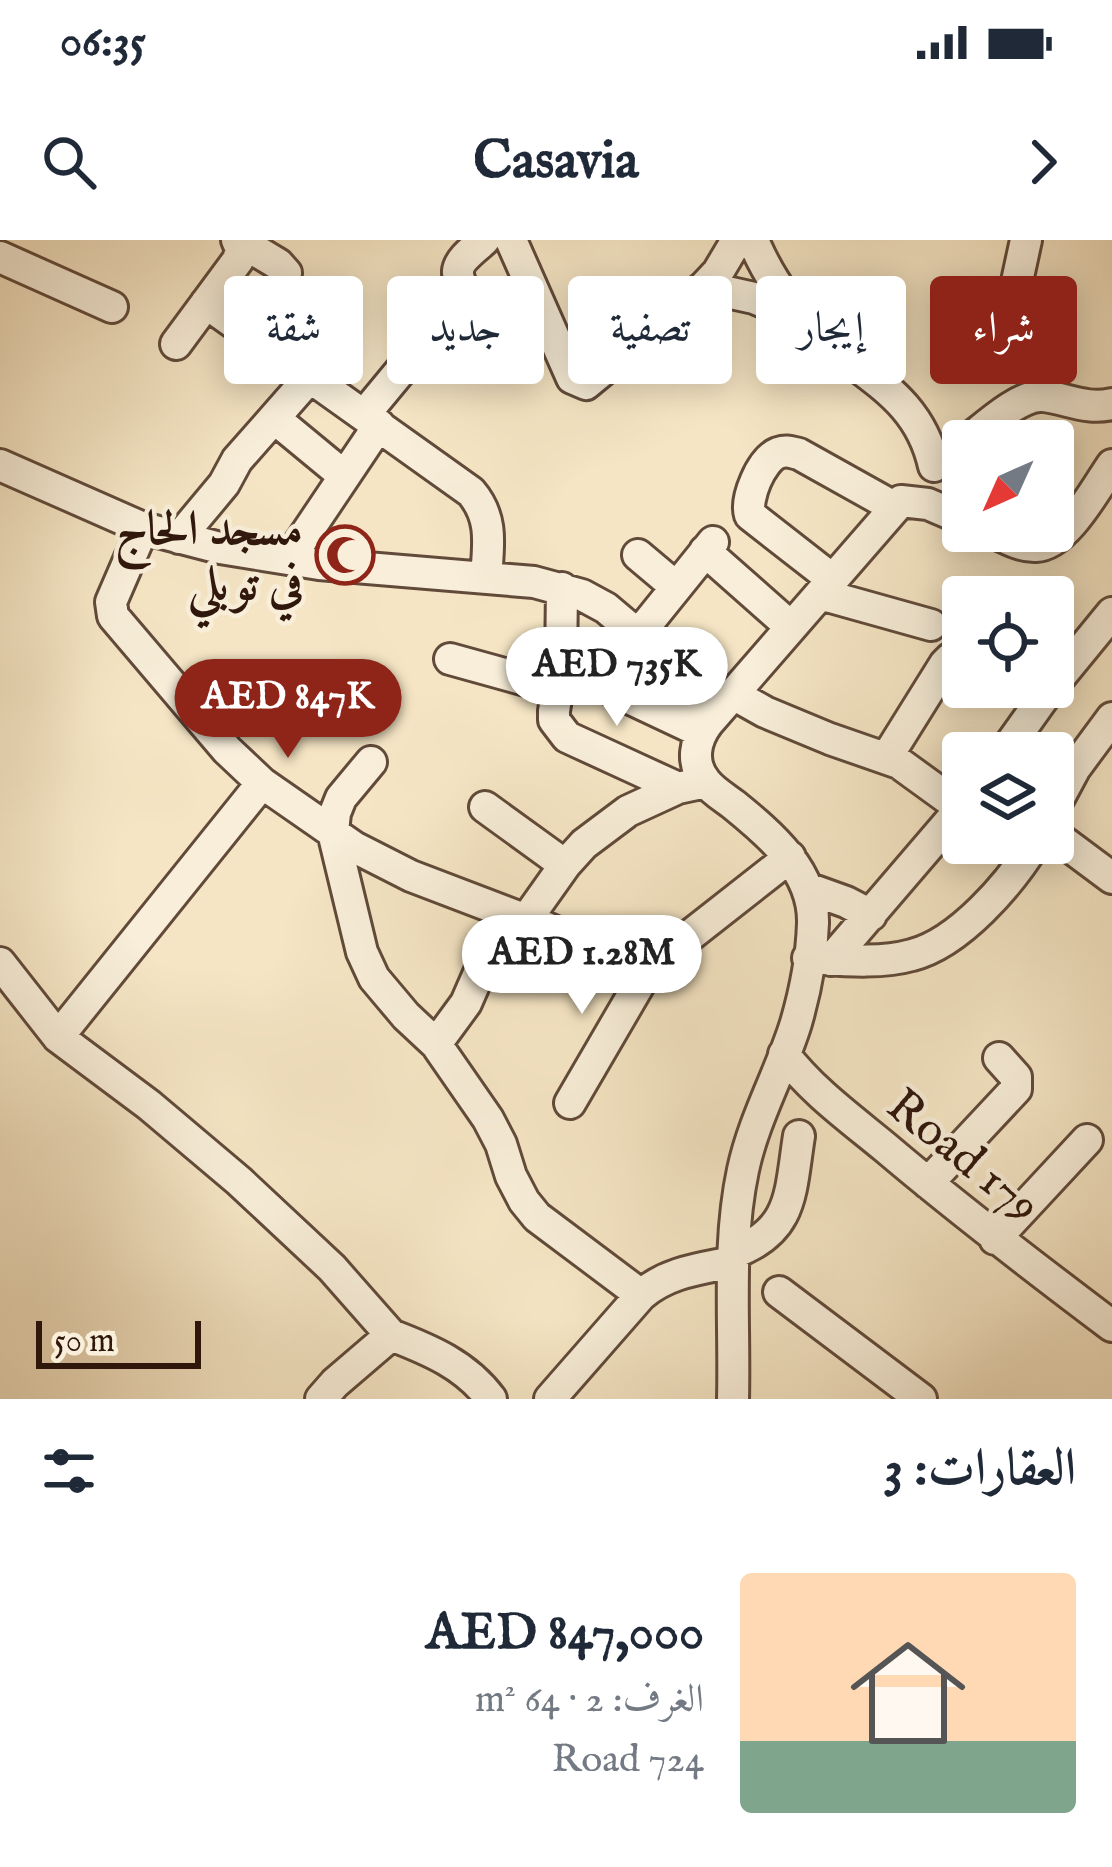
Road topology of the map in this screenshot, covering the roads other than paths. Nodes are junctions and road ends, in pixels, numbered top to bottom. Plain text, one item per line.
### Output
1 (237, 240) edge
2 (484, 240) edge
3 (511, 240) edge
4 (737, 240) edge
5 (753, 240) edge
6 (1026, 240) edge
7 (0, 257) edge
8 (286, 276) edge
9 (714, 276) edge
10 (771, 276) edge
11 (1018, 276) edge
12 (206, 303) junction
13 (112, 307) dead end
14 (224, 316) edge
15 (176, 344) dead end
16 (568, 369) edge
17 (303, 384) edge
18 (321, 384) edge
19 (882, 384) edge
20 (1112, 404) edge
21 (274, 418) junction
22 (371, 420) junction
23 (997, 420) edge
24 (942, 460) edge
25 (0, 465) edge
26 (1112, 465) edge
27 (934, 466) junction
28 (343, 475) junction
29 (898, 504) junction
30 (942, 510) edge
31 (1074, 517) edge
32 (143, 527) junction
33 (178, 538) junction
34 (638, 555) dead end
35 (289, 560) junction
36 (486, 578) junction
37 (826, 586) junction
38 (676, 587) junction
39 (562, 588) junction
40 (1112, 613) edge
41 (931, 625) dead end
42 (791, 627) junction
43 (638, 635) junction
44 (1074, 654) edge
45 (450, 659) dead end
46 (942, 669) edge
47 (560, 677) junction
48 (734, 694) junction
49 (1112, 718) edge
50 (704, 728) junction
51 (887, 758) junction
52 (370, 762) dead end
53 (1074, 770) edge
54 (262, 783) junction
55 (692, 785) junction
56 (942, 793) edge
57 (485, 807) dead end
58 (942, 831) edge
59 (333, 832) junction
60 (1074, 850) edge
61 (790, 857) junction
62 (1018, 864) edge
63 (566, 865) junction
64 (1112, 878) edge
65 (808, 888) junction
66 (871, 915) junction
67 (526, 920) junction
68 (819, 959) junction
69 (0, 963) edge
70 (651, 964) junction
71 (58, 1037) junction
72 (436, 1044) junction
73 (784, 1054) junction
74 (998, 1058) dead end
75 (819, 1092) junction
76 (768, 1094) junction
77 (570, 1103) dead end
78 (800, 1136) dead end
79 (1087, 1140) dead end
80 (928, 1184) junction
81 (995, 1239) junction
82 (733, 1258) junction
83 (779, 1292) dead end
84 (641, 1295) junction
85 (1112, 1326) edge
86 (391, 1335) junction
87 (321, 1399) edge
88 (491, 1399) edge
89 (550, 1399) edge
90 (733, 1399) edge
91 (921, 1399) edge

1 - 8 street
1 - 12 street
2 - 22 street
3 - 16 street
4 - 9 street
5 - 10 street
6 - 11 street
7 - 13 street
12 - 14 street
12 - 15 street
17 - 21 street
18 - 22 street
19 - 27 street
20 - 23 street
21 - 28 street
21 - 33 street
22 - 28 street
22 - 36 street
24 - 27 street
25 - 32 street
26 - 31 street
27 - 29 street
28 - 35 street
29 - 30 street
29 - 37 street
29 - 37 street
32 - 33 street
32 - 54 street
33 - 35 street
34 - 38 street
35 - 36 street
36 - 39 street
37 - 41 street
37 - 42 street
38 - 42 street
38 - 43 street
39 - 43 street
39 - 47 street
40 - 44 street
42 - 48 street
43 - 50 street
45 - 47 street
46 - 51 street
47 - 50 street
47 - 55 street
48 - 50 street
48 - 51 street
49 - 53 street
50 - 55 street
51 - 56 street
52 - 59 street
54 - 59 street
54 - 71 street
55 - 61 street
55 - 63 street
57 - 63 street
58 - 66 street
59 - 67 street
59 - 72 street
60 - 64 street
61 - 65 street
61 - 70 street
62 - 68 street
63 - 67 street
65 - 66 street
65 - 68 street
66 - 68 street
67 - 70 street
67 - 72 street
68 - 73 street
69 - 71 street
70 - 77 street
71 - 86 street
72 - 84 street
73 - 75 street, Road 179
73 - 76 street
74 - 80 street
75 - 76 street, Road 179
75 - 80 street, Road 179
76 - 82 street
78 - 82 street
79 - 81 street
80 - 81 street, Road 179
81 - 85 street, Road 179
82 - 84 street
82 - 90 street
83 - 91 street
84 - 89 street
86 - 87 street
86 - 88 street

